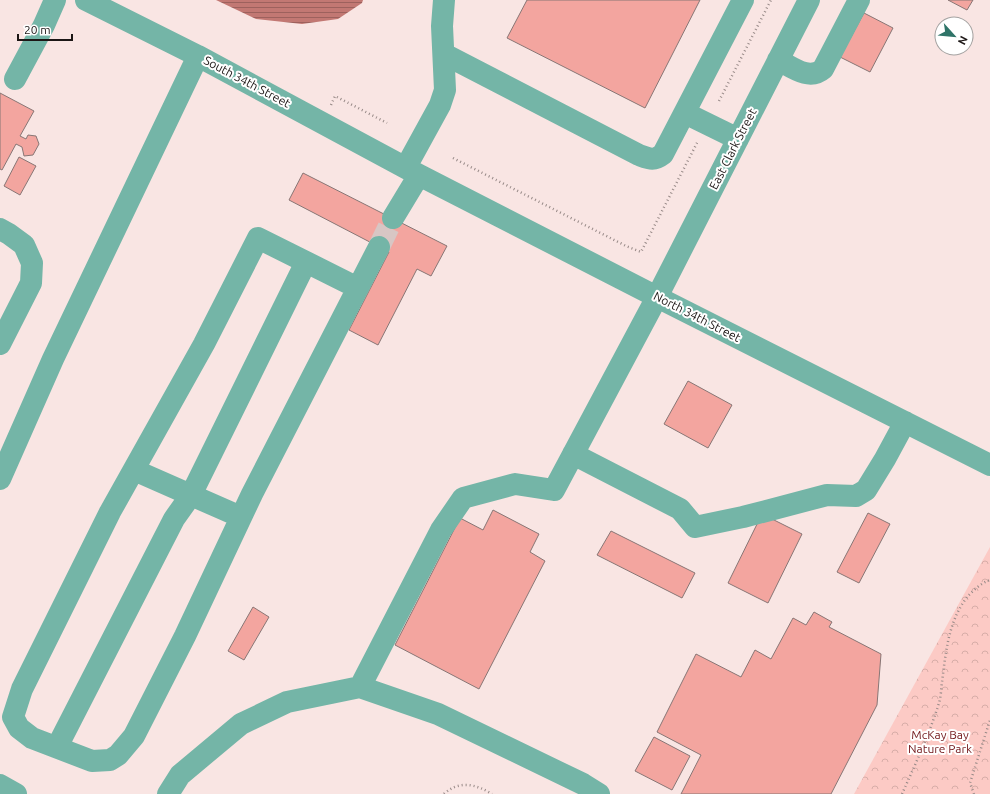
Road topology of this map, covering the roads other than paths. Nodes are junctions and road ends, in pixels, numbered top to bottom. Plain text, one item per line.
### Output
1 (55, 0) edge
2 (86, 0) edge
3 (444, 0) edge
4 (743, 0) edge
5 (809, 0) edge
6 (859, 0) edge
7 (444, 54) junction
8 (198, 56) junction
9 (778, 60) junction
10 (15, 79) dead end
11 (685, 113) junction
12 (738, 139) junction
13 (412, 171) junction
14 (393, 218) tunnel mouth
15 (0, 229) edge
16 (379, 247) tunnel mouth
17 (306, 262) junction
18 (358, 288) junction
19 (657, 297) junction
20 (0, 344) edge
21 (905, 422) junction
22 (573, 454) junction
23 (990, 465) edge
24 (134, 470) junction
25 (0, 479) edge
26 (191, 495) junction
27 (241, 517) junction
28 (360, 687) junction
29 (57, 747) junction
30 (0, 785) edge
31 (16, 794) edge
32 (168, 794) edge
33 (599, 794) edge

1 - 10 street
2 - 8 street, South 34th Street
3 - 7 street
4 - 11 street
5 - 9 street, East Clark Street
6 - 9 street
7 - 11 street
7 - 13 street
8 - 13 street, South 34th Street
8 - 25 street
9 - 12 street, East Clark Street
11 - 12 street
12 - 19 street, East Clark Street
13 - 14 street
13 - 19 street, North 34th Street
15 - 20 street
16 - 18 street
17 - 18 street
17 - 24 street
17 - 26 street
18 - 27 street
19 - 21 street, North 34th Street
19 - 22 street, East Clark Street
21 - 22 street
21 - 23 street, North 34th Street
22 - 28 street, East Clark Street
24 - 26 street
24 - 29 street
26 - 27 street
26 - 29 street
27 - 29 street
28 - 32 street
28 - 33 street
30 - 31 street

